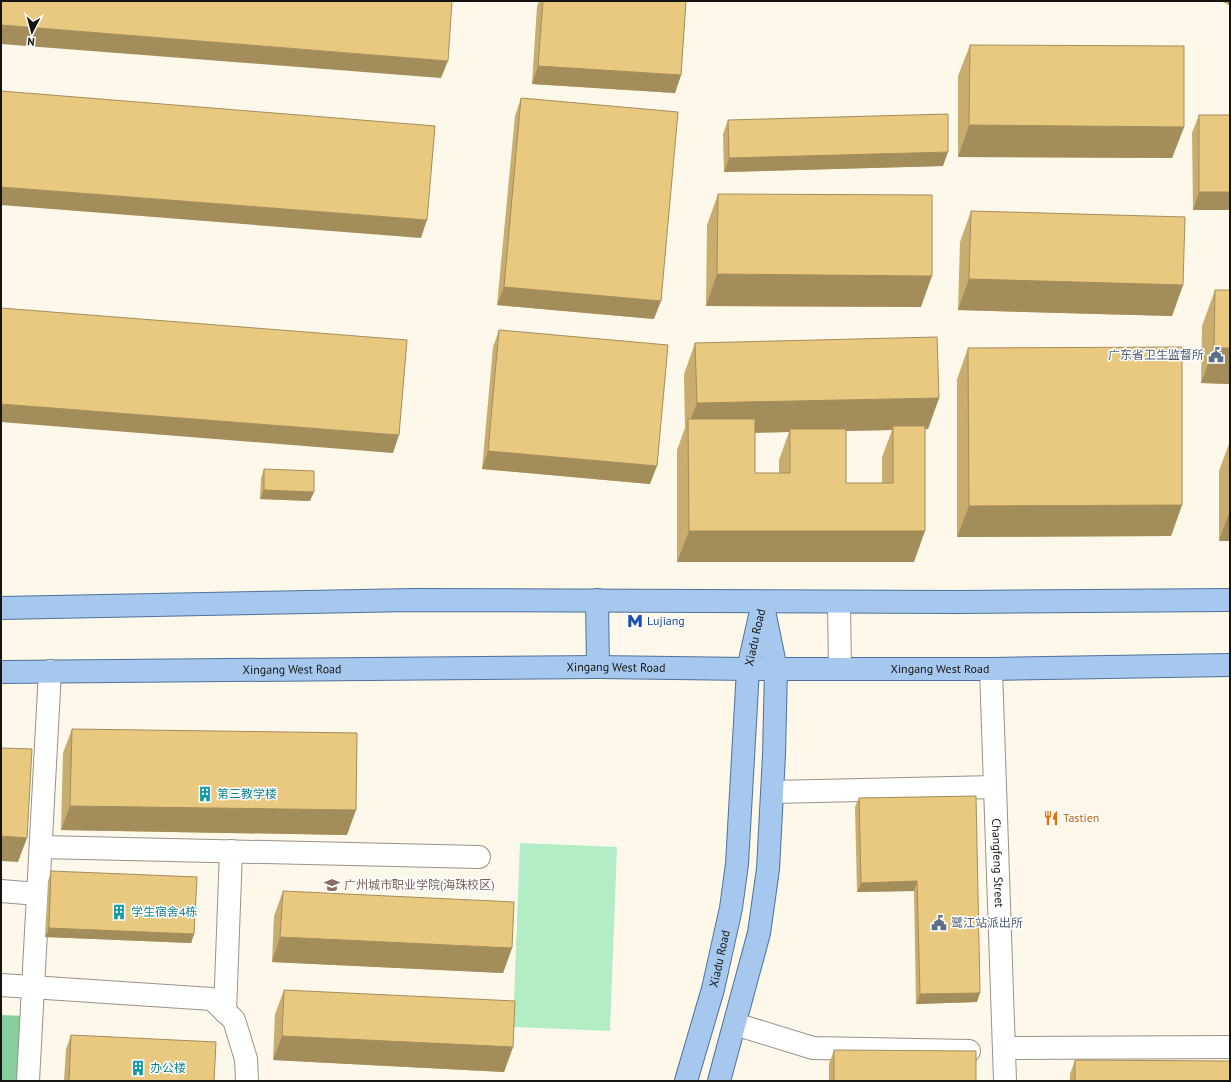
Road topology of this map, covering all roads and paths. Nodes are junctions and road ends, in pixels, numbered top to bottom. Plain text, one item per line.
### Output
1 (597, 600) junction
2 (1230, 600) edge
3 (763, 602) junction
4 (839, 602) junction
5 (1, 608) edge
6 (1230, 664) edge
7 (598, 666) junction
8 (748, 669) junction
9 (776, 669) junction
10 (840, 669) junction
11 (991, 669) junction
12 (50, 671) junction
13 (1, 672) edge
14 (995, 787) junction
15 (772, 792) junction
16 (41, 847) junction
17 (231, 851) junction
18 (479, 856) dead end
19 (1, 891) edge
20 (38, 894) junction
21 (1, 985) edge
22 (33, 988) junction
23 (225, 1012) junction
24 (735, 1024) junction
25 (1230, 1047) edge
26 (1004, 1048) junction
27 (969, 1051) edge
28 (28, 1081) edge
29 (247, 1081) edge
30 (686, 1081) edge
31 (719, 1081) edge
32 (1005, 1081) edge

1 - 3 main road
1 - 5 main road
1 - 7 main road
2 - 4 main road
3 - 4 main road
3 - 8 main road, Xiadu Road
3 - 9 main road, Xiadu Road
4 - 10 street
6 - 11 main road, Xingang West Road
7 - 8 main road, Xingang West Road
7 - 12 main road, Xingang West Road
8 - 9 main road, Xingang West Road
8 - 30 main road, Xiadu Road
9 - 10 main road, Xingang West Road
9 - 15 main road, Xiadu Road
10 - 11 main road, Xingang West Road
11 - 14 street, Changfeng Street
12 - 13 main road, Xingang West Road
12 - 16 street
14 - 15 street
14 - 26 street, Changfeng Street
15 - 24 main road, Xiadu Road
16 - 17 street
16 - 20 street
17 - 18 street
17 - 23 street
19 - 20 street
20 - 22 street
21 - 22 street
22 - 23 street
22 - 28 street
23 - 29 street
24 - 27 street
24 - 31 main road, Xiadu Road
25 - 26 street
26 - 32 street, Changfeng Street

